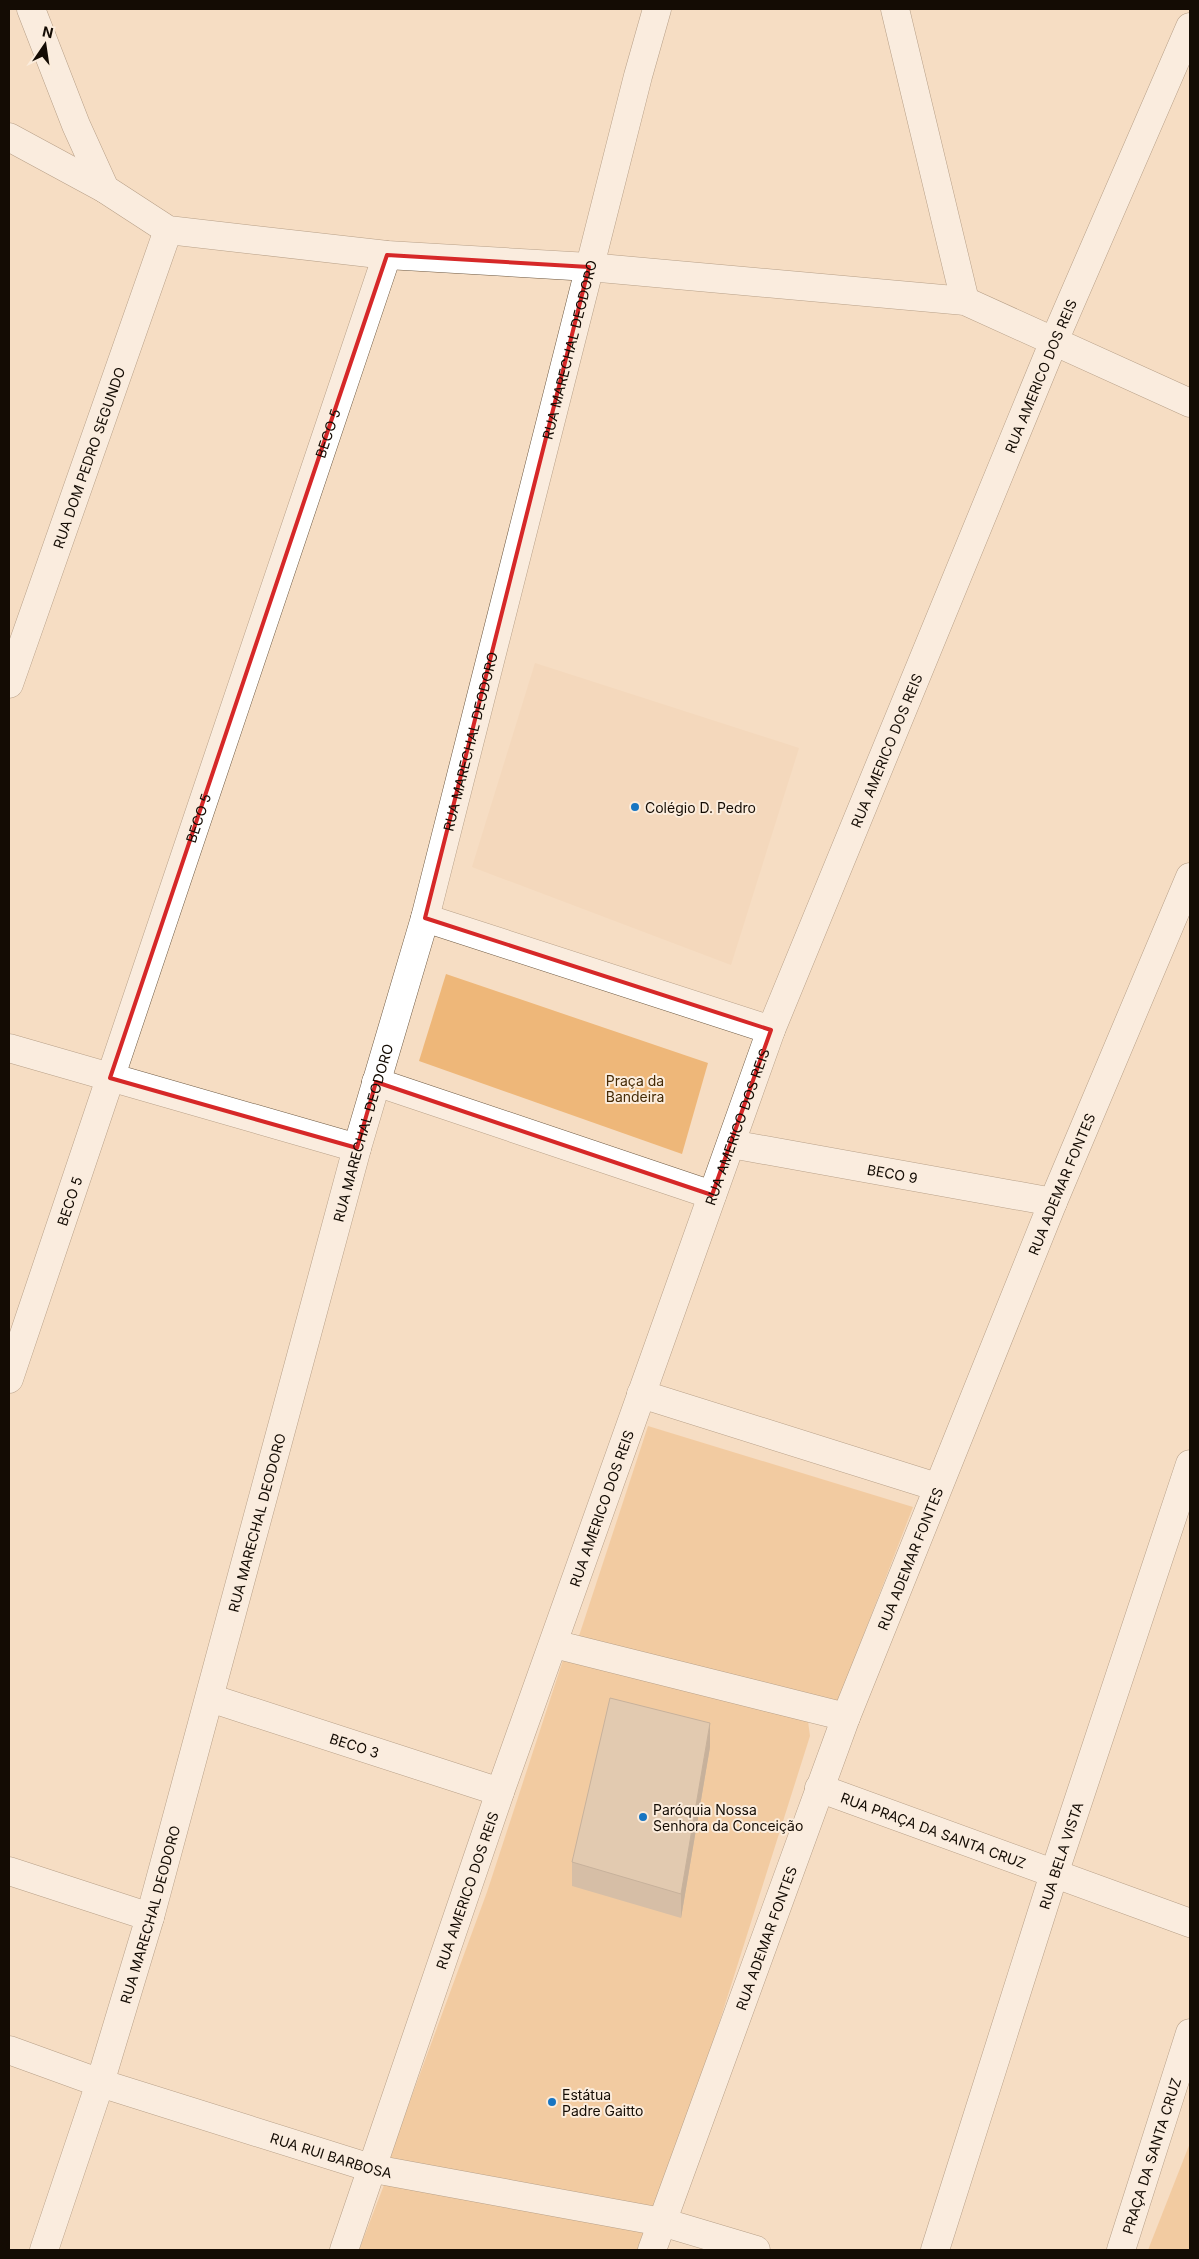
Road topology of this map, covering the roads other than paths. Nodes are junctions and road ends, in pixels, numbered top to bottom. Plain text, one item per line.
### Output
1 (31, 9) edge
2 (657, 9) edge
3 (895, 9) edge
4 (1190, 27) edge
5 (9, 136) edge
6 (105, 189) junction
7 (168, 230) junction
8 (387, 254) junction
9 (589, 267) junction
10 (965, 302) junction
11 (1054, 341) junction
12 (1190, 403) edge
13 (9, 684) edge
14 (1190, 877) edge
15 (425, 918) junction
16 (771, 1030) junction
17 (9, 1048) edge
18 (110, 1078) junction
19 (376, 1082) junction
20 (731, 1144) junction
21 (357, 1148) junction
22 (712, 1195) junction
23 (1053, 1202) junction
24 (9, 1379) edge
25 (641, 1394) junction
26 (1190, 1464) edge
27 (937, 1487) junction
28 (554, 1644) junction
29 (210, 1698) junction
30 (846, 1717) junction
31 (819, 1788) junction
32 (500, 1792) junction
33 (9, 1871) edge
34 (1054, 1874) junction
35 (150, 1917) junction
36 (1190, 1923) edge
37 (1190, 2033) edge
38 (9, 2050) edge
39 (100, 2083) junction
40 (374, 2169) junction
41 (662, 2222) junction
42 (44, 2250) edge
43 (344, 2250) edge
44 (652, 2250) edge
45 (756, 2250) edge
46 (935, 2250) edge
47 (1121, 2250) edge

1 - 6 street
2 - 9 street, RUA MARECHAL DEODORO
3 - 10 street
4 - 11 street, RUA AMERICO DOS REIS
5 - 6 street
6 - 7 street
7 - 8 street
7 - 13 street, RUA DOM PEDRO SEGUNDO
8 - 9 street
8 - 18 street, BECO 5
9 - 10 street
9 - 15 street, RUA MARECHAL DEODORO
10 - 11 street
11 - 12 street
11 - 16 street, RUA AMERICO DOS REIS
14 - 23 street, RUA ADEMAR FONTES
15 - 16 street
15 - 19 street, RUA MARECHAL DEODORO
16 - 20 street, RUA AMERICO DOS REIS
17 - 18 street
18 - 21 street
18 - 24 street, BECO 5
19 - 21 street, RUA MARECHAL DEODORO
19 - 22 street
20 - 22 street, RUA AMERICO DOS REIS
20 - 23 street, BECO 9
21 - 29 street, RUA MARECHAL DEODORO
22 - 25 street, RUA AMERICO DOS REIS
23 - 27 street, RUA ADEMAR FONTES
25 - 27 street
25 - 28 street, RUA AMERICO DOS REIS
26 - 34 street, RUA BELA VISTA
27 - 30 street, RUA ADEMAR FONTES
28 - 30 street
28 - 32 street, RUA AMERICO DOS REIS
29 - 32 street, BECO 3
29 - 35 street, RUA MARECHAL DEODORO
30 - 31 street, RUA ADEMAR FONTES
31 - 34 street, RUA PRAÇA DA SANTA CRUZ
31 - 41 street, RUA ADEMAR FONTES
32 - 40 street, RUA AMERICO DOS REIS
33 - 35 street
34 - 36 street, RUA PRAÇA DA SANTA CRUZ
34 - 46 street, RUA BELA VISTA
35 - 39 street, RUA MARECHAL DEODORO
37 - 47 street, PRAÇA DA SANTA CRUZ
38 - 39 street, RUA RUI BARBOSA
39 - 40 street, RUA RUI BARBOSA
39 - 42 street, RUA MARECHAL DEODORO
40 - 41 street, RUA RUI BARBOSA
40 - 43 street, RUA AMERICO DOS REIS
41 - 44 street, RUA ADEMAR FONTES
41 - 45 street, RUA RUI BARBOSA

